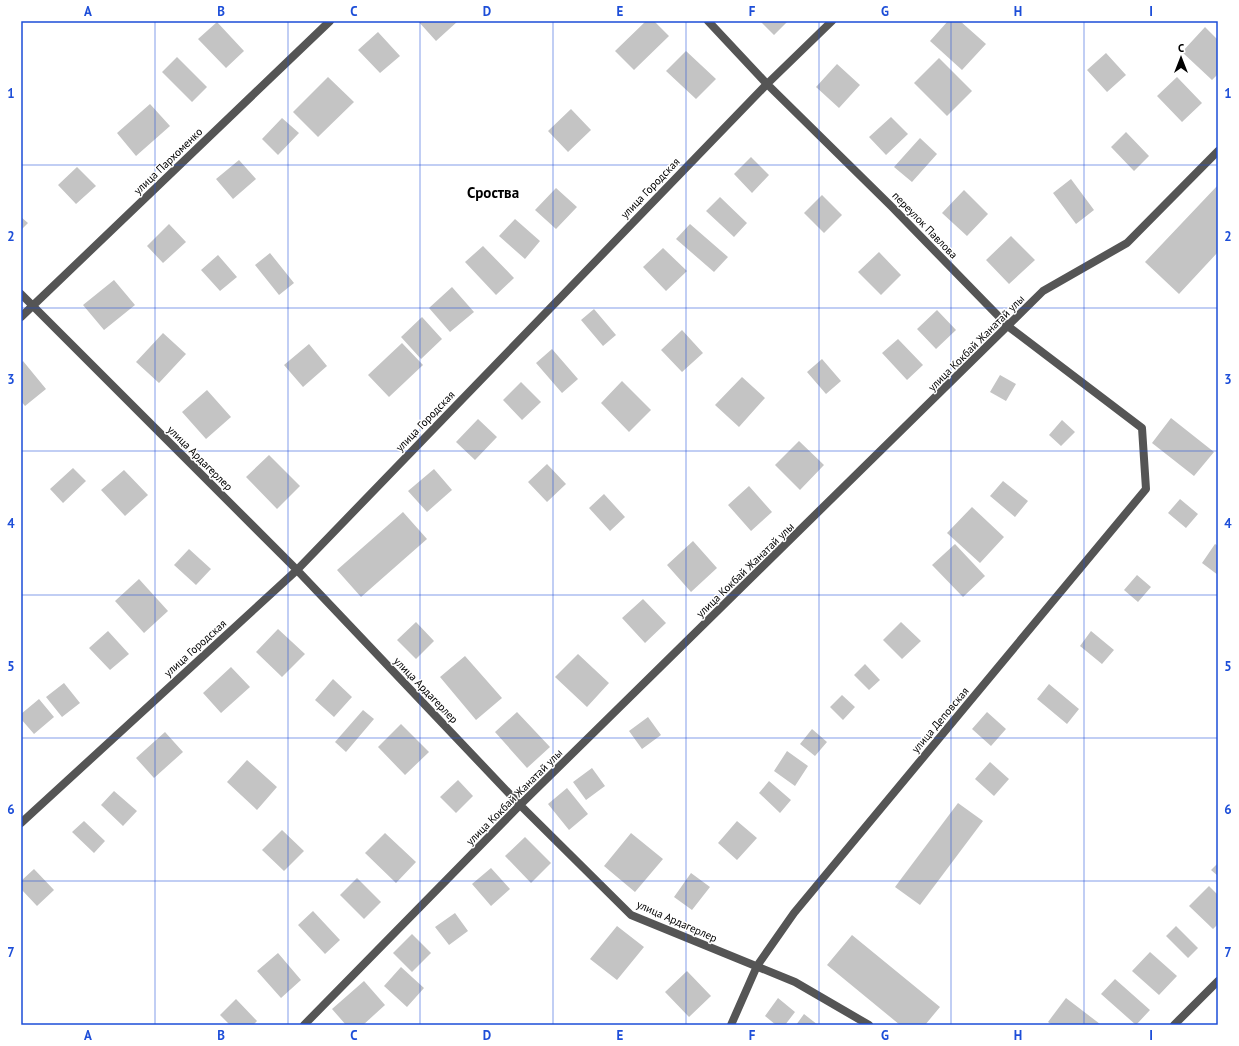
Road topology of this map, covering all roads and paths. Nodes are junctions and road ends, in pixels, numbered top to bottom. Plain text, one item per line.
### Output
1 (330, 21) edge
2 (708, 21) edge
3 (832, 21) edge
4 (766, 84) junction
5 (1218, 151) edge
6 (21, 294) edge
7 (33, 306) junction
8 (21, 317) edge
9 (1009, 327) junction
10 (1142, 428) joint
11 (297, 570) junction
12 (520, 805) junction
13 (21, 823) edge
14 (757, 966) junction
15 (1218, 981) edge
16 (304, 1025) edge
17 (731, 1025) edge
18 (869, 1025) edge
19 (1174, 1025) edge

1 - 7 street, улица Пархоменко
2 - 4 street, переулок Павлова
3 - 4 street, улица Городская
4 - 9 street, переулок Павлова
4 - 11 street, улица Городская
5 - 9 street, улица Кокбай Жанатай улы
6 - 7 street, улица Ардагерлер
7 - 8 street, улица Пархоменко
7 - 11 street, улица Ардагерлер
9 - 10 street, переулок Павлова
9 - 12 street, улица Кокбай Жанатай улы
10 - 14 street, улица Деповская
11 - 12 street, улица Ардагерлер
11 - 13 street, улица Городская
12 - 14 street, улица Ардагерлер
12 - 16 street, улица Кокбай Жанатай улы
14 - 17 street, улица Деповская
14 - 18 street, улица Ардагерлер
15 - 19 street

